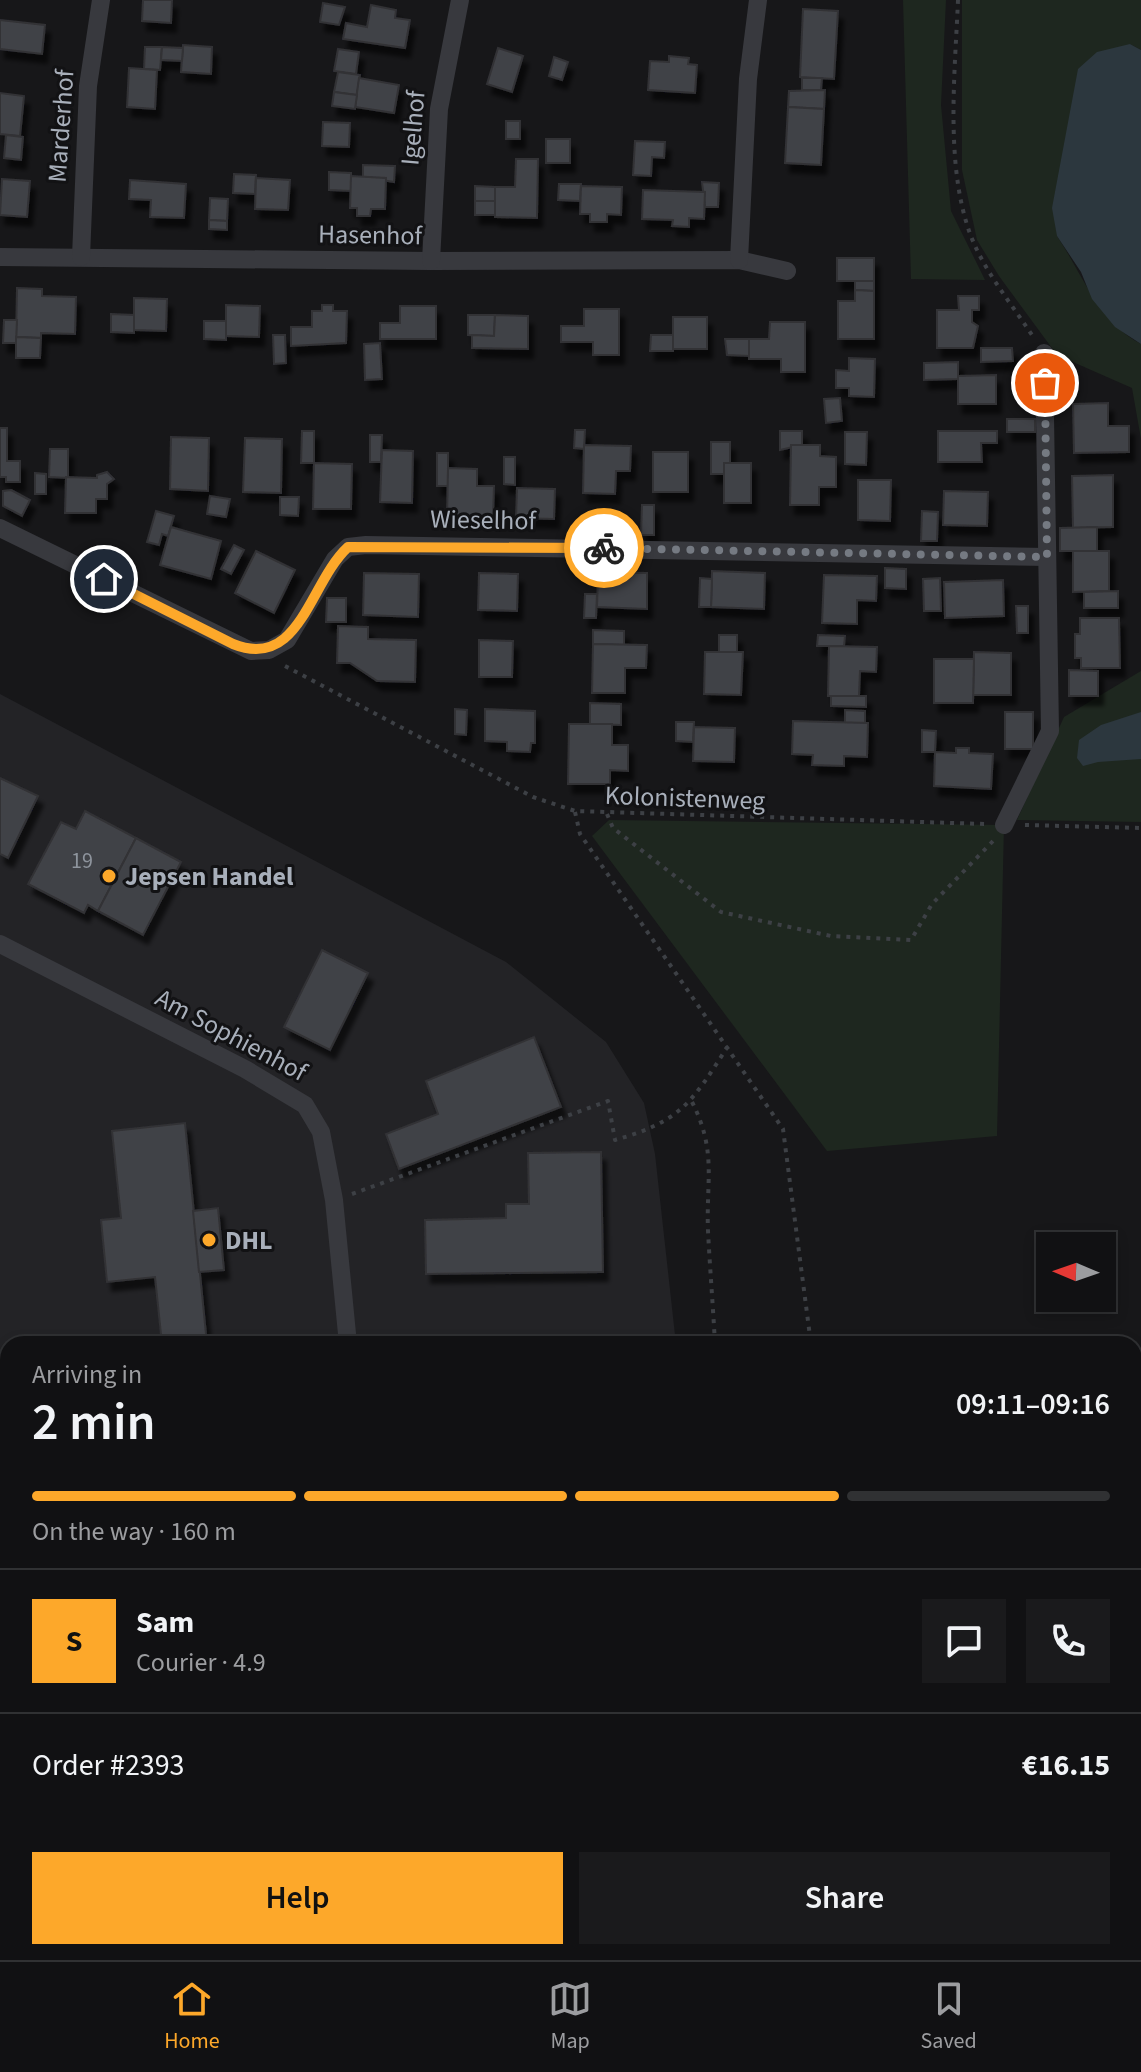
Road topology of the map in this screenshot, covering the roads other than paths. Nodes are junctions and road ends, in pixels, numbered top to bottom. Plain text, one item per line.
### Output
1 (101, 0) edge
2 (460, 0) edge
3 (758, 0) edge
4 (0, 257) edge
5 (81, 257) junction
6 (739, 260) junction
7 (431, 261) junction
8 (787, 271) dead end
9 (1044, 353) road end
10 (0, 528) edge
11 (1047, 557) junction
12 (1004, 825) road end
13 (0, 944) edge
14 (347, 1336) edge

1 - 5 street, Marderhof
2 - 7 street, Igelhof
3 - 6 street
4 - 5 street, Hasenhof
5 - 7 street, Hasenhof
6 - 7 street, Hasenhof
6 - 8 street, Hasenhof
9 - 11 street
10 - 11 street, Wieselhof
11 - 12 street
13 - 14 street, Am Sophienhof

